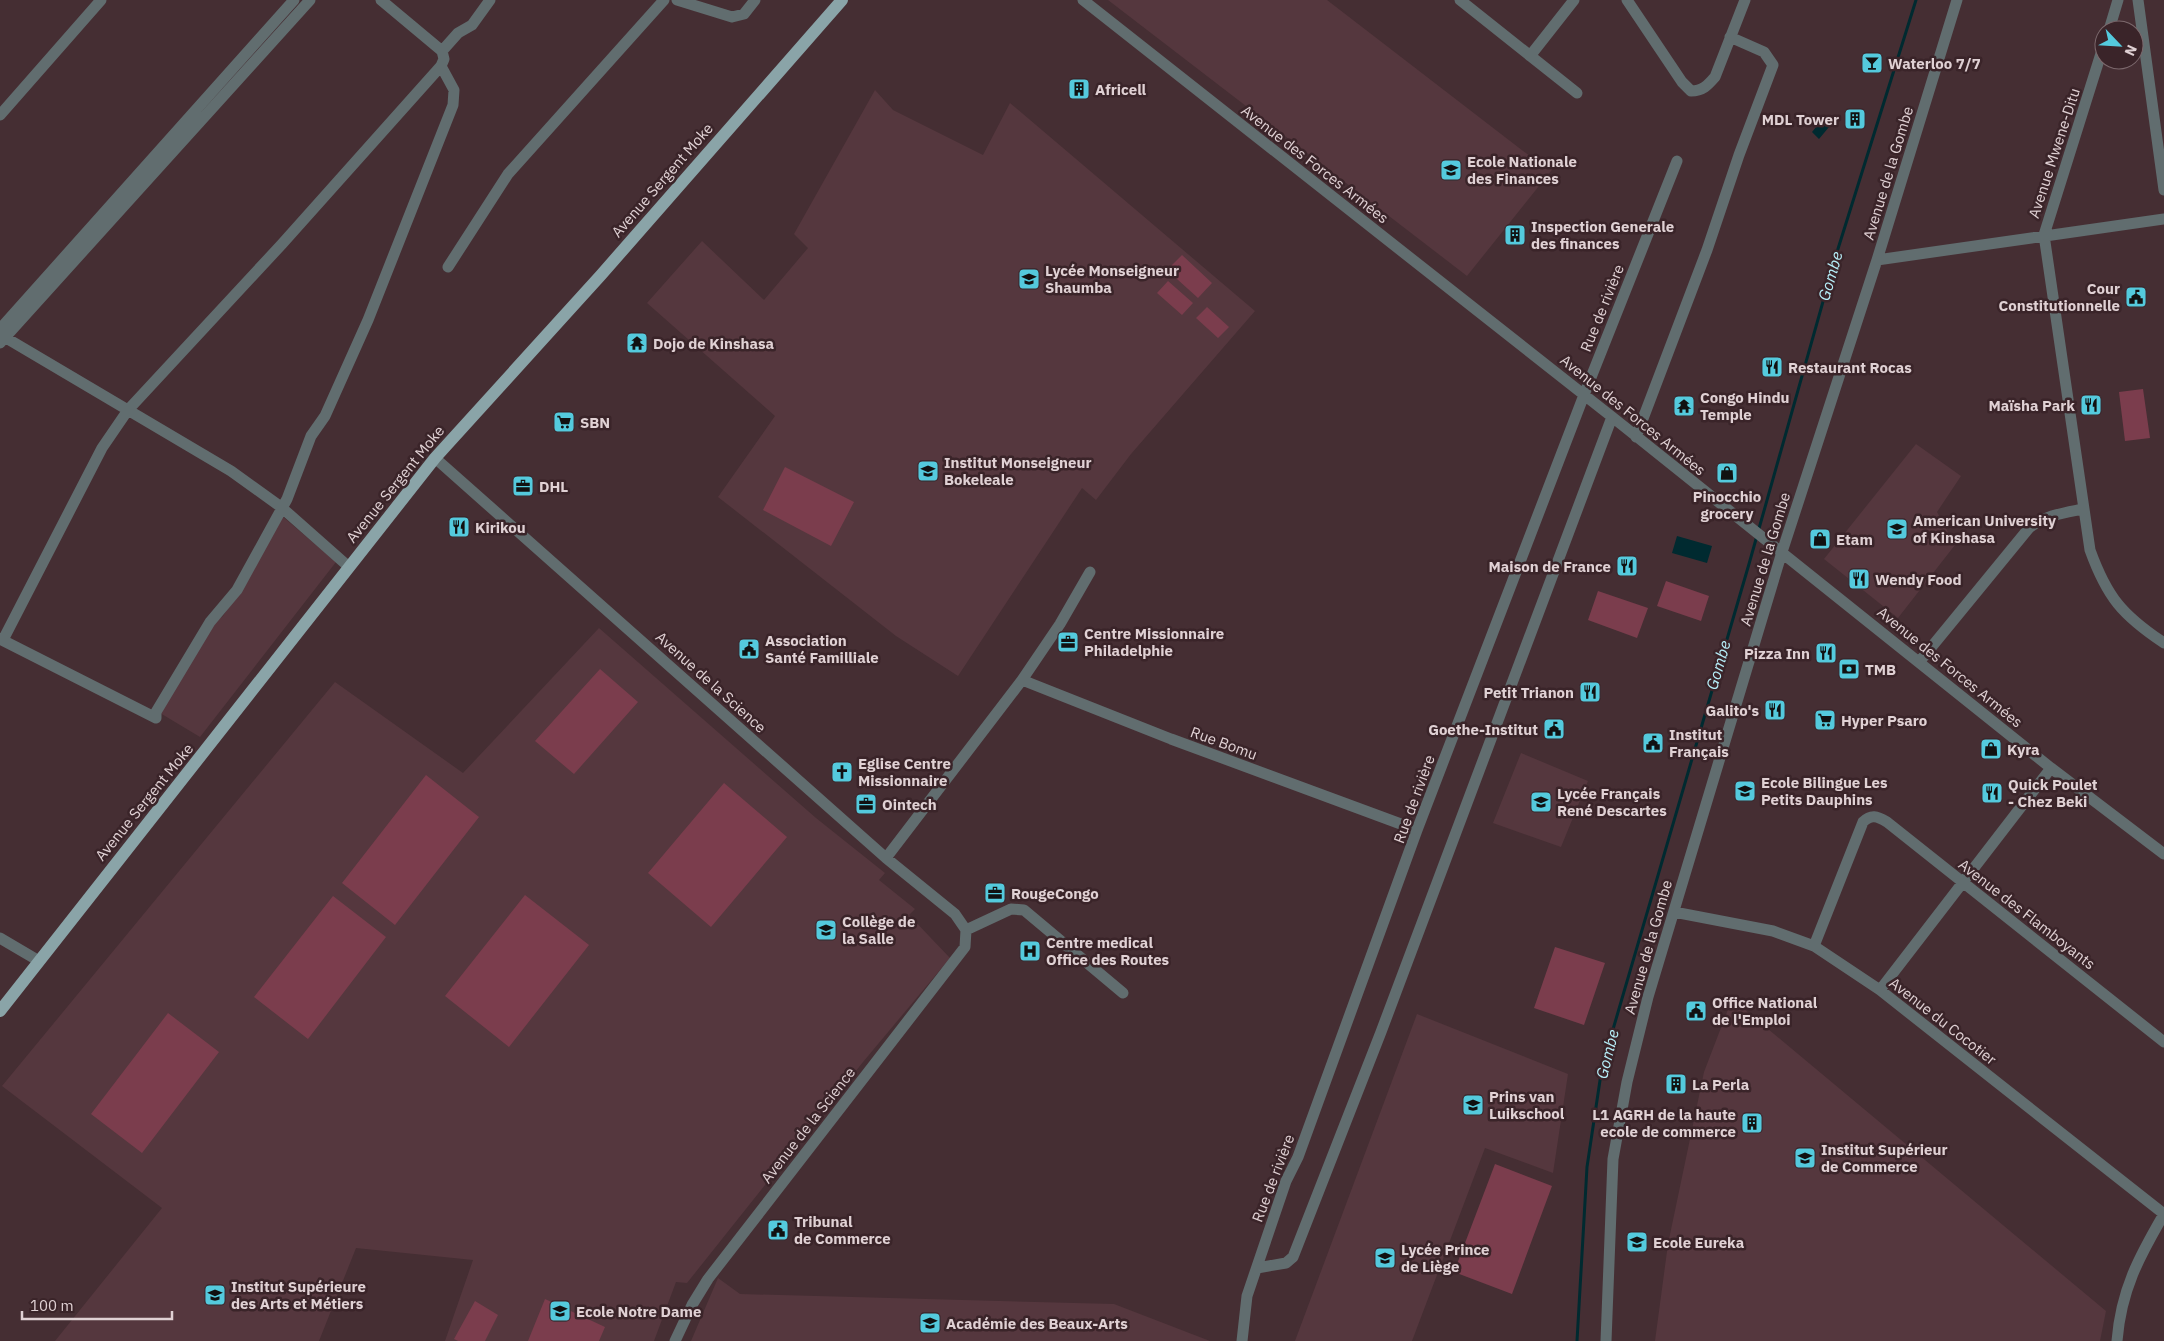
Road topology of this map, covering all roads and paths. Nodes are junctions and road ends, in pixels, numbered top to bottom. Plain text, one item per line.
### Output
1 (101, 0) edge
2 (294, 0) edge
3 (310, 0) edge
4 (381, 0) edge
5 (490, 0) edge
6 (664, 0) edge
7 (677, 0) edge
8 (754, 0) edge
9 (842, 0) edge
10 (1083, 0) edge
11 (1460, 0) edge
12 (1574, 0) edge
13 (1627, 0) edge
14 (1745, 0) edge
15 (1957, 0) edge
16 (2118, 0) edge
17 (2138, 0) edge
18 (2112, 20) edge
19 (1730, 37) junction
20 (442, 52) junction
21 (1530, 56) junction
22 (440, 66) junction
23 (2096, 70) edge
24 (1577, 93) dead end
25 (0, 115) edge
26 (1676, 161) dead end
27 (2164, 190) edge
28 (2164, 219) edge
29 (2044, 235) junction
30 (1878, 260) junction
31 (448, 267) dead end
32 (2, 336) edge
33 (1584, 395) junction
34 (128, 410) junction
35 (1612, 417) junction
36 (1636, 437) junction
37 (435, 458) junction
38 (281, 507) junction
39 (2083, 509) junction
40 (1782, 552) junction
41 (349, 567) junction
42 (1090, 572) dead end
43 (1, 639) edge
44 (2164, 643) edge
45 (1920, 661) junction
46 (1022, 680) junction
47 (2051, 768) junction
48 (1417, 830) junction
49 (2164, 854) edge
50 (886, 858) junction
51 (1962, 882) junction
52 (1674, 912) junction
53 (966, 930) junction
54 (0, 938) edge
55 (1814, 946) junction
56 (39, 960) junction
57 (1880, 990) junction
58 (1123, 993) dead end
59 (0, 1011) edge
60 (2164, 1042) edge
61 (2164, 1214) edge
62 (1257, 1268) junction
63 (675, 1341) edge
64 (1242, 1341) edge
65 (1606, 1341) edge
66 (2117, 1341) edge

1 - 25 street
2 - 32 street
3 - 32 street
4 - 20 street
5 - 20 street
6 - 31 street
7 - 8 street
9 - 37 main road, Avenue Sergent Moke
10 - 33 street, Avenue des Forces Armées
11 - 21 street
12 - 21 street
13 - 19 street
14 - 19 street
15 - 30 street, Avenue de la Gombe
16 - 18 street
17 - 27 street
19 - 36 street
20 - 22 street
21 - 24 street
22 - 34 street
22 - 38 street
23 - 29 street, Avenue Mwene-Ditu
26 - 33 street, Rue de rivière
28 - 29 street
29 - 30 street
29 - 39 street, Avenue Mwene-Ditu
30 - 40 street, Avenue de la Gombe
32 - 34 street
33 - 35 street, Avenue des Forces Armées
33 - 48 street, Rue de rivière
34 - 38 street
34 - 43 street
35 - 36 street, Avenue des Forces Armées
35 - 62 street
36 - 40 street, Avenue des Forces Armées
37 - 41 main road, Avenue Sergent Moke
37 - 50 street, Avenue de la Science
38 - 41 street
38 - 43 street
39 - 44 street, Avenue Mwene-Ditu
39 - 45 street
40 - 45 street, Avenue des Forces Armées
40 - 52 street, Avenue de la Gombe
41 - 56 main road, Avenue Sergent Moke
42 - 46 street
45 - 47 street, Avenue des Forces Armées
46 - 48 street, Rue Bomu
46 - 50 street
47 - 49 street, Avenue des Forces Armées
47 - 51 street
48 - 62 street, Rue de rivière
50 - 53 street, Avenue de la Science
51 - 55 street, Avenue des Flamboyants
51 - 57 street
51 - 60 street, Avenue des Flamboyants
52 - 55 street, Avenue du Cocotier
52 - 65 street, Avenue de la Gombe
53 - 58 street
53 - 63 street, Avenue de la Science
54 - 56 street
55 - 57 street, Avenue du Cocotier
56 - 59 main road, Avenue Sergent Moke
57 - 61 street, Avenue du Cocotier
61 - 66 street
62 - 64 street, Rue de rivière

